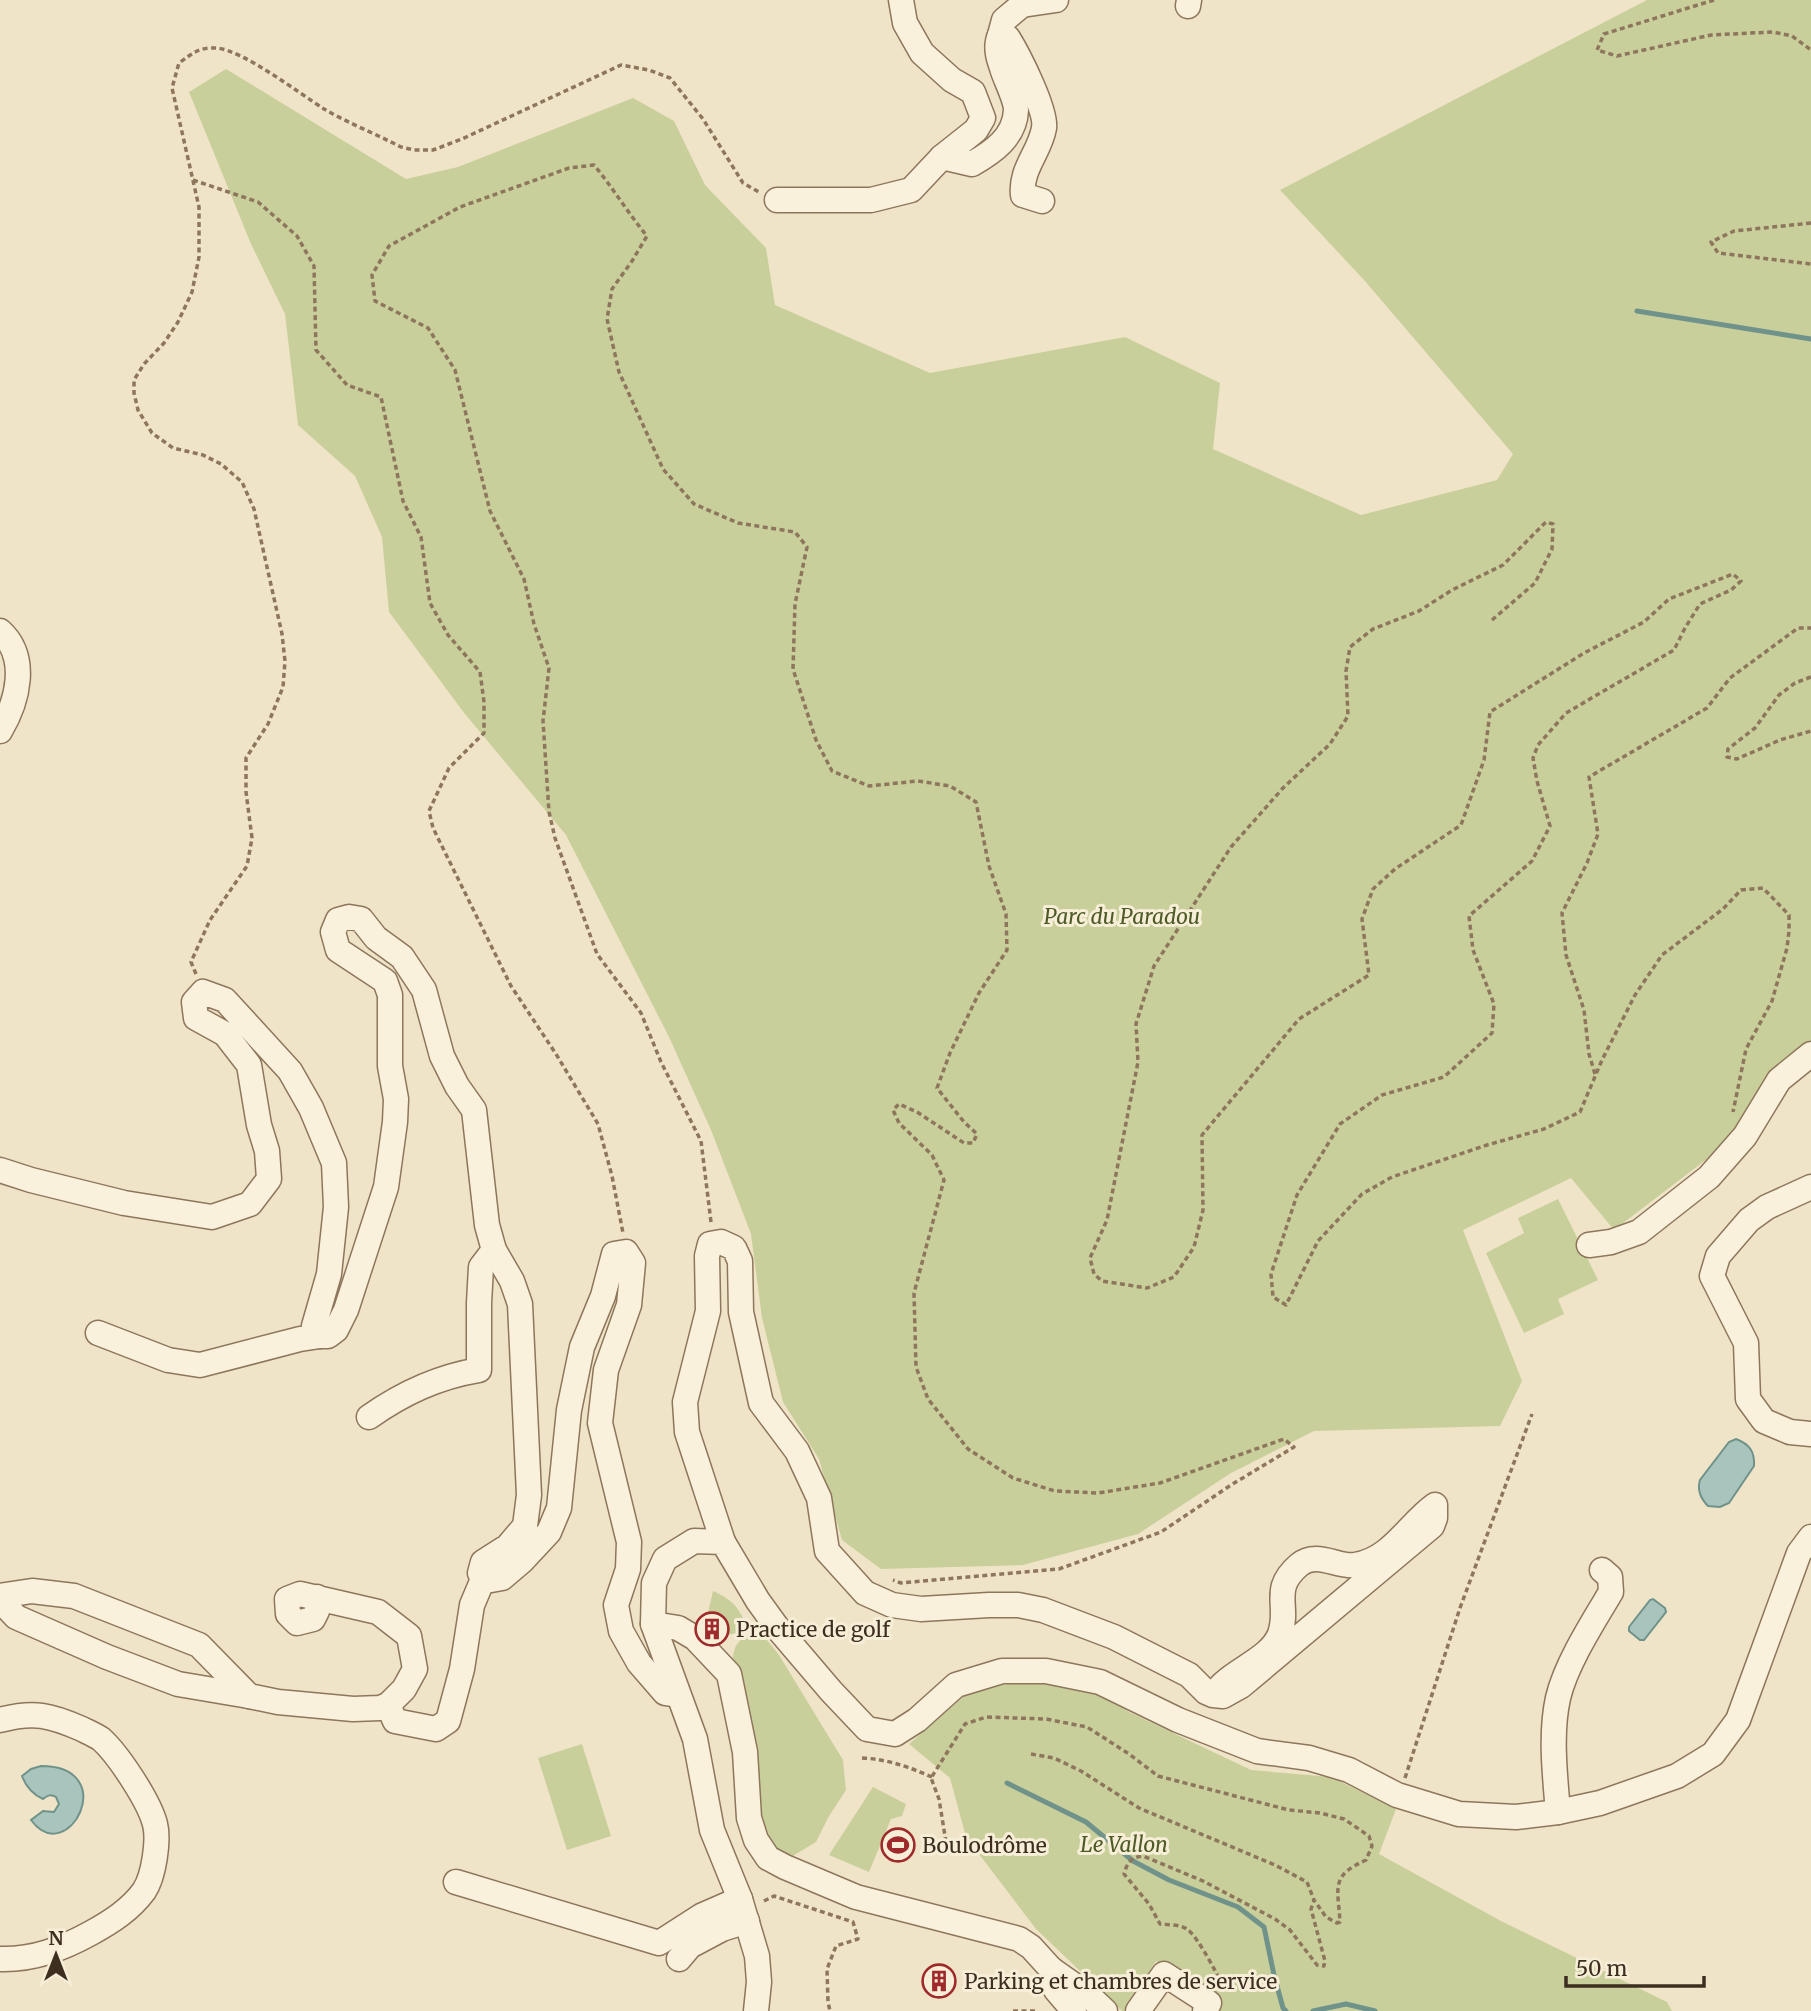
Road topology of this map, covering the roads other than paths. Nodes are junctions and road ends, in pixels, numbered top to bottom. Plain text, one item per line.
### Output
1 (901, 0) edge
2 (1056, 0) edge
3 (1000, 35) junction
4 (942, 157) junction
5 (777, 200) road end
6 (1042, 201) dead end
7 (0, 632) edge
8 (0, 731) edge
9 (1811, 1055) edge
10 (0, 1170) edge
11 (1811, 1187) edge
12 (1589, 1245) dead end
13 (495, 1250) junction
14 (98, 1333) dead end
15 (320, 1336) junction
16 (369, 1417) dead end
17 (1811, 1434) edge
18 (1811, 1537) edge
19 (723, 1542) junction
20 (1602, 1570) dead end
21 (483, 1579) junction
22 (317, 1597) dead end
23 (0, 1598) edge
24 (653, 1624) junction
25 (678, 1695) junction
26 (1213, 1695) junction
27 (249, 1696) junction
28 (388, 1705) junction
29 (0, 1720) edge
30 (1558, 1812) junction
31 (456, 1882) dead end
32 (750, 1907) junction
33 (0, 1959) edge
34 (679, 1959) dead end
35 (1051, 1969) junction
36 (756, 2011) edge
37 (1074, 2011) edge
38 (1105, 2011) edge
39 (1138, 2011) edge
40 (1205, 2011) edge

1 - 4 street
2 - 3 street
3 - 4 street
3 - 6 street
4 - 5 street
7 - 8 street
9 - 12 street
10 - 15 street
11 - 17 street
13 - 15 street
13 - 16 street
13 - 21 street
14 - 15 street
18 - 30 street
19 - 24 street
19 - 26 street
19 - 30 street
20 - 30 street
21 - 25 street
21 - 28 street
22 - 28 street
23 - 27 street
23 - 27 street
24 - 25 street
24 - 35 street
25 - 32 street
26 - 26 street
27 - 28 street
29 - 33 street
31 - 32 street
32 - 34 street
32 - 36 street
35 - 37 street
35 - 38 street
39 - 40 street

